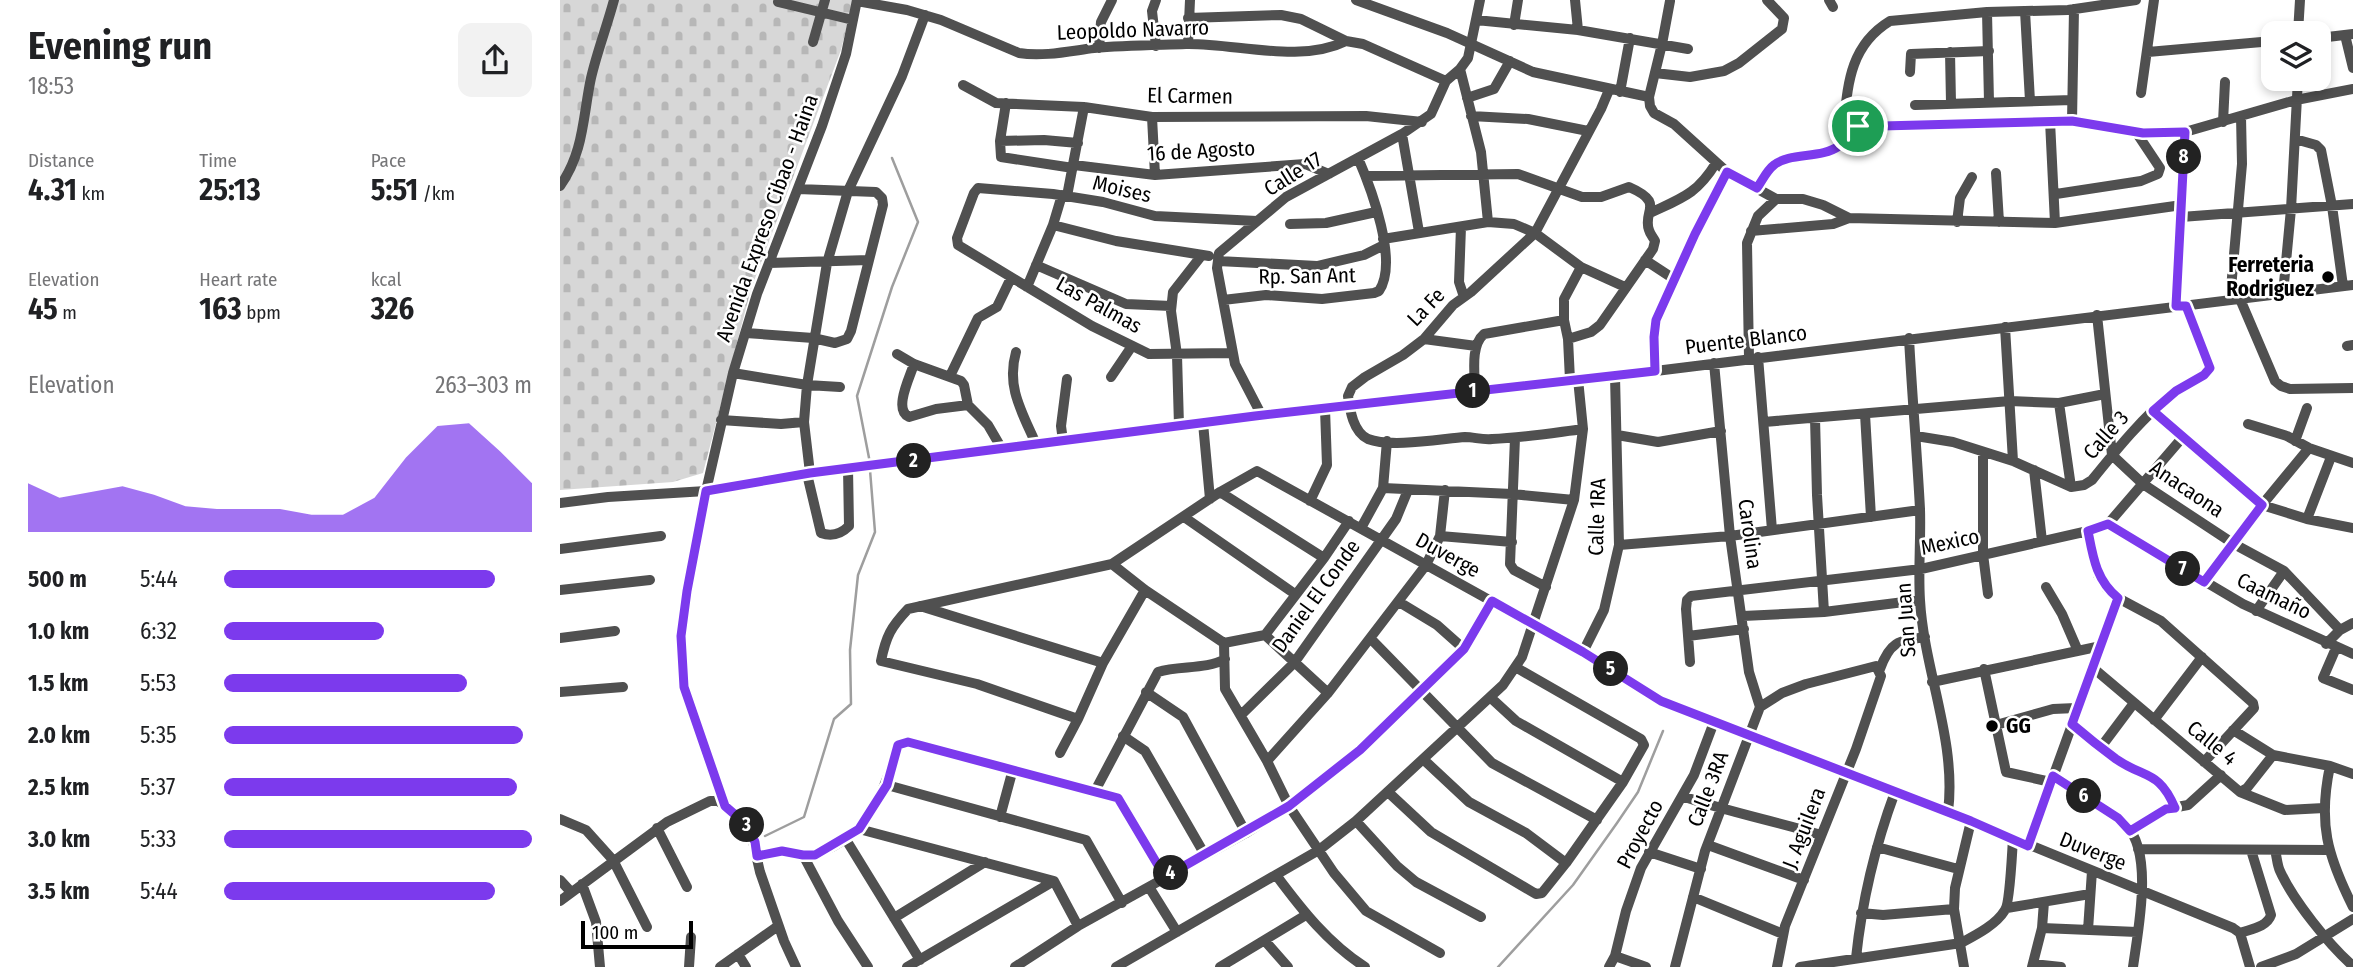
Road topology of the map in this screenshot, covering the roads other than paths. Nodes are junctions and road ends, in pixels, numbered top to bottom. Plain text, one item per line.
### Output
1 (614, 0) edge
2 (825, 0) edge
3 (1112, 0) edge
4 (1156, 0) edge
5 (1189, 0) edge
6 (1356, 0) edge
7 (1480, 0) edge
8 (1518, 0) edge
9 (1575, 0) edge
10 (1767, 0) edge
11 (2136, 0) edge
12 (2154, 0) edge
13 (2300, 0) edge
14 (857, 1) edge
15 (1670, 1) edge
16 (778, 2) dead end
17 (2074, 9) junction
18 (2025, 11) junction
19 (822, 12) junction
20 (1987, 12) junction
21 (925, 15) junction
22 (1188, 18) junction
23 (853, 20) junction
24 (1476, 20) junction
25 (2299, 21) edge
26 (1514, 25) junction
27 (1578, 30) junction
28 (2349, 35) edge
29 (2331, 37) edge
30 (1630, 38) junction
31 (1346, 41) junction
32 (813, 42) dead end
33 (2261, 42) edge
34 (1188, 44) junction
35 (1472, 44) junction
36 (1662, 44) junction
37 (1156, 46) junction
38 (1099, 48) junction
39 (1688, 49) dead end
40 (1989, 51) junction
41 (1951, 52) junction
42 (2148, 52) junction
43 (1510, 61) junction
44 (2353, 68) edge
45 (1460, 69) junction
46 (1910, 72) dead end
47 (1655, 73) junction
48 (1446, 81) junction
49 (2225, 82) dead end
50 (962, 85) dead end
51 (2353, 89) edge
52 (1614, 91) junction
53 (2297, 91) edge
54 (2141, 93) dead end
55 (1648, 97) junction
56 (1466, 98) junction
57 (2072, 100) junction
58 (2296, 100) junction
59 (2030, 101) junction
60 (1989, 102) junction
61 (1006, 103) junction
62 (1951, 103) junction
63 (1915, 105) dead end
64 (1084, 107) junction
65 (1471, 116) junction
66 (2241, 116) junction
67 (1152, 117) junction
68 (1422, 121) junction
69 (2050, 121) junction
70 (2072, 121) junction
71 (2223, 122) junction
72 (1844, 127) junction
73 (1588, 131) junction
74 (2136, 132) junction
75 (2185, 132) junction
76 (1402, 135) junction
77 (2295, 139) junction
78 (1000, 141) junction
79 (1078, 143) junction
80 (1358, 158) junction
81 (1716, 163) junction
82 (1073, 167) junction
83 (1727, 172) junction
84 (1485, 173) junction
85 (1996, 173) dead end
86 (1329, 174) junction
87 (1154, 175) junction
88 (1409, 175) junction
89 (1366, 176) junction
90 (1972, 177) dead end
91 (560, 186) edge
92 (1559, 187) junction
93 (1757, 188) junction
94 (798, 189) junction
95 (848, 191) junction
96 (2056, 194) junction
97 (1064, 196) junction
98 (1776, 199) junction
99 (2353, 204) edge
100 (2182, 205) junction
101 (2332, 206) junction
102 (2291, 209) junction
103 (1376, 212) junction
104 (1650, 213) junction
105 (2236, 213) junction
106 (2181, 217) junction
107 (1849, 218) junction
108 (1257, 221) junction
109 (1488, 222) junction
110 (1957, 222) junction
111 (1999, 222) junction
112 (2055, 223) junction
113 (1290, 224) dead end
114 (1054, 225) junction
115 (1461, 227) junction
116 (1751, 231) junction
117 (1419, 232) junction
118 (1535, 233) junction
119 (1384, 242) junction
120 (958, 245) joint
121 (1202, 255) junction
122 (1218, 259) junction
123 (869, 260) junction
124 (1645, 260) junction
125 (769, 263) junction
126 (827, 263) junction
127 (1036, 265) junction
128 (1581, 267) junction
129 (1011, 278) junction
130 (1674, 279) junction
131 (2348, 286) edge
132 (1027, 287) junction
133 (1625, 287) junction
134 (2283, 294) junction
135 (1464, 297) junction
136 (1223, 300) junction
137 (2235, 300) junction
138 (1171, 306) junction
139 (2181, 306) junction
140 (2097, 315) junction
141 (1564, 320) junction
142 (2005, 327) junction
143 (746, 333) junction
144 (813, 338) junction
145 (1909, 338) junction
146 (1424, 339) junction
147 (1568, 339) junction
148 (1132, 346) junction
149 (1476, 346) junction
150 (1016, 352) dead end
151 (1233, 353) junction
152 (897, 354) dead end
153 (1177, 355) junction
154 (1753, 358) junction
155 (1714, 363) junction
156 (914, 365) junction
157 (1655, 371) junction
158 (733, 373) junction
159 (950, 376) junction
160 (1615, 376) junction
161 (1111, 377) dead end
162 (1067, 379) dead end
163 (1574, 379) junction
164 (807, 385) junction
165 (840, 387) dead end
166 (2353, 388) edge
167 (1475, 391) junction
168 (2105, 394) junction
169 (2010, 401) junction
170 (2059, 403) junction
171 (968, 405) junction
172 (1350, 406) junction
173 (2307, 408) dead end
174 (1325, 409) junction
175 (1913, 410) junction
176 (2153, 411) junction
177 (1865, 414) junction
178 (1262, 415) junction
179 (1815, 418) junction
180 (721, 419) junction
181 (804, 422) junction
182 (1764, 422) junction
183 (1203, 423) junction
184 (2248, 424) dead end
185 (1178, 426) junction
186 (1583, 429) junction
187 (1721, 431) junction
188 (1617, 435) junction
189 (1916, 436) junction
190 (1515, 438) junction
191 (2182, 438) junction
192 (2295, 440) junction
193 (1063, 441) junction
194 (1387, 441) junction
195 (1036, 444) junction
196 (1002, 449) junction
197 (2309, 449) junction
198 (1983, 453) junction
199 (2112, 455) junction
200 (2331, 457) junction
201 (2013, 461) junction
202 (2353, 463) edge
203 (848, 468) junction
204 (2034, 470) junction
205 (808, 473) junction
206 (2143, 484) junction
207 (2071, 487) junction
208 (1383, 488) junction
209 (1408, 490) junction
210 (1445, 490) junction
211 (706, 491) junction
212 (1220, 492) junction
213 (1512, 494) junction
214 (1210, 499) junction
215 (1574, 500) junction
216 (1310, 501) junction
217 (560, 503) edge
218 (2262, 505) junction
219 (1920, 510) junction
220 (1184, 517) junction
221 (1871, 517) junction
222 (2307, 519) junction
223 (1349, 521) junction
224 (1819, 523) junction
225 (2108, 524) junction
226 (1361, 528) junction
227 (2353, 528) edge
228 (1772, 530) junction
229 (2088, 531) junction
230 (661, 536) dead end
231 (1440, 536) junction
232 (1730, 536) junction
233 (1381, 539) junction
234 (2042, 541) junction
235 (1512, 542) junction
236 (2234, 544) junction
237 (1619, 545) junction
238 (560, 549) edge
239 (1983, 554) junction
240 (1324, 558) junction
241 (1112, 564) junction
242 (1426, 565) junction
243 (1921, 569) junction
244 (2284, 571) junction
245 (1822, 579) junction
246 (650, 580) dead end
247 (2204, 582) junction
248 (1546, 587) junction
249 (2046, 587) dead end
250 (1738, 589) junction
251 (560, 590) edge
252 (1146, 590) junction
253 (1295, 594) junction
254 (1988, 594) dead end
255 (2118, 598) junction
256 (1920, 600) junction
257 (1492, 601) junction
258 (1399, 602) junction
259 (918, 606) junction
260 (2256, 611) junction
261 (1824, 612) junction
262 (1743, 616) junction
263 (2353, 624) edge
264 (1534, 625) junction
265 (1744, 629) junction
266 (2340, 630) junction
267 (615, 631) dead end
268 (1265, 635) junction
269 (1688, 636) junction
270 (1925, 637) junction
271 (560, 638) edge
272 (1371, 639) junction
273 (1224, 643) junction
274 (2101, 646) junction
275 (2331, 646) junction
276 (1464, 649) junction
277 (2078, 651) junction
278 (1583, 652) junction
279 (2353, 654) edge
280 (2202, 657) junction
281 (1225, 659) junction
282 (1690, 662) dead end
283 (1103, 663) junction
284 (1294, 663) junction
285 (2092, 667) junction
286 (1517, 668) junction
287 (1878, 668) junction
288 (1984, 669) junction
289 (1932, 682) junction
290 (623, 687) dead end
291 (1421, 690) junction
292 (2353, 690) edge
293 (560, 692) edge
294 (1146, 692) junction
295 (1328, 694) junction
296 (1491, 698) junction
297 (2134, 703) junction
298 (1760, 707) junction
299 (2076, 708) junction
300 (1241, 715) junction
301 (1077, 719) junction
302 (2154, 720) junction
303 (1714, 722) junction
304 (2072, 724) junction
305 (1996, 725) junction
306 (1458, 727) junction
307 (2233, 730) junction
308 (1749, 733) junction
309 (1123, 736) junction
310 (2101, 747) junction
311 (1060, 753) dead end
312 (2273, 755) junction
313 (1423, 759) junction
314 (1267, 761) junction
315 (2204, 762) junction
316 (2330, 766) junction
317 (1013, 769) junction
318 (1846, 773) junction
319 (2353, 774) edge
320 (2221, 775) junction
321 (2052, 779) junction
322 (1623, 782) junction
323 (887, 785) junction
324 (1095, 791) junction
325 (1388, 792) junction
326 (1895, 792) junction
327 (2240, 792) junction
328 (1682, 796) junction
329 (725, 806) junction
330 (1289, 806) junction
331 (2175, 808) junction
332 (2324, 808) junction
333 (1722, 810) junction
334 (1948, 812) junction
335 (1000, 817) junction
336 (560, 819) edge
337 (1597, 820) junction
338 (1356, 821) junction
339 (1971, 821) junction
340 (657, 828) junction
341 (859, 829) junction
342 (2130, 831) junction
343 (1246, 833) junction
344 (1821, 835) junction
345 (845, 838) junction
346 (2013, 839) junction
347 (1707, 845) junction
348 (2028, 846) junction
349 (2138, 846) junction
350 (1877, 847) junction
351 (1319, 850) junction
352 (2251, 850) junction
353 (2275, 850) junction
354 (2328, 850) junction
355 (1649, 852) junction
356 (803, 855) junction
357 (1206, 855) junction
358 (757, 856) junction
359 (614, 860) junction
360 (985, 862) junction
361 (1566, 863) junction
362 (1701, 869) junction
363 (1958, 869) junction
364 (2092, 871) junction
365 (1276, 875) junction
366 (1165, 877) junction
367 (560, 880) edge
368 (1804, 880) junction
369 (1054, 881) junction
370 (582, 884) junction
371 (687, 887) dead end
372 (1149, 887) junction
373 (2143, 891) junction
374 (572, 892) junction
375 (2091, 894) junction
376 (1693, 897) junction
377 (560, 901) edge
378 (2044, 902) junction
379 (1122, 903) junction
380 (2353, 907) edge
381 (2007, 908) junction
382 (1954, 909) junction
383 (1861, 913) junction
384 (1306, 915) junction
385 (1481, 917) dead end
386 (894, 918) junction
387 (2353, 919) edge
388 (778, 926) junction
389 (1078, 926) junction
390 (646, 927) dead end
391 (2042, 928) junction
392 (2088, 930) junction
393 (1177, 932) junction
394 (2137, 932) junction
395 (2240, 933) junction
396 (1783, 934) junction
397 (691, 937) dead end
398 (2325, 937) junction
399 (1265, 941) junction
400 (1961, 943) junction
401 (1440, 953) dead end
402 (738, 954) junction
403 (1615, 956) junction
404 (1856, 958) junction
405 (920, 960) junction
406 (1126, 964) edge
407 (1021, 966) edge
408 (2033, 966) edge
409 (2353, 966) edge
410 (600, 967) edge
411 (689, 967) edge
412 (720, 967) edge
413 (746, 967) edge
414 (796, 967) edge
415 (868, 967) edge
416 (907, 967) edge
417 (1116, 967) edge
418 (1221, 967) edge
419 (1287, 967) edge
420 (1365, 967) edge
421 (1609, 967) edge
422 (1646, 967) edge
423 (1675, 967) edge
424 (1777, 967) edge
425 (1800, 967) edge
426 (1964, 967) edge
427 (2061, 967) edge
428 (2133, 967) edge
429 (2250, 967) edge
430 (2262, 967) edge

1 - 91 street
2 - 19 street
3 - 38 street
4 - 37 street
5 - 22 street
6 - 35 street
7 - 24 street, Calle 17
8 - 26 street
9 - 27 street
10 - 47 street
11 - 17 street
12 - 42 street
13 - 25 street
14 - 21 street, Leopoldo Navarro
14 - 23 street, Avenida Expreso Cibao - Haina
15 - 36 street
16 - 19 street
17 - 18 street
17 - 57 street
18 - 20 street
18 - 59 street
19 - 23 street
19 - 32 street
20 - 40 street
20 - 72 street
21 - 38 street, Leopoldo Navarro
21 - 95 street
22 - 31 street
22 - 34 street
23 - 94 street, Avenida Expreso Cibao - Haina
24 - 26 street
24 - 35 street, Calle 17
26 - 27 street
27 - 30 street
28 - 29 street
28 - 44 street
30 - 36 street
30 - 52 street
31 - 34 street, Leopoldo Navarro
31 - 48 street
33 - 42 street
34 - 37 street, Leopoldo Navarro
35 - 43 street
35 - 45 street, Calle 17
36 - 39 street
36 - 47 street
37 - 38 street, Leopoldo Navarro
40 - 41 street
40 - 60 street
41 - 46 street
41 - 62 street
42 - 54 street
43 - 52 street
43 - 56 street
45 - 48 street, Calle 17
45 - 56 street
47 - 55 street
48 - 68 street, Calle 17
49 - 71 street
50 - 61 street, El Carmen
51 - 58 street
52 - 55 street
52 - 73 street
53 - 58 street
55 - 81 street
56 - 65 street
57 - 59 street
57 - 70 street
58 - 66 street
58 - 77 street
59 - 60 street
60 - 62 street
61 - 64 street, El Carmen
61 - 78 street
62 - 63 street
64 - 67 street, El Carmen
64 - 79 street
65 - 73 street
65 - 84 street
66 - 71 street
66 - 105 street
67 - 68 street, El Carmen
67 - 87 street
68 - 76 street, Calle 17
69 - 70 street
69 - 72 street
69 - 96 street
70 - 74 street
71 - 75 street
72 - 93 street
73 - 92 street
74 - 75 street
74 - 96 street
75 - 100 street
76 - 80 street, Calle 17
76 - 88 street
77 - 101 street
77 - 102 street
78 - 79 street
78 - 82 street, 16 de Agosto
79 - 82 street
80 - 86 street, Calle 17
80 - 89 street, Rp. San Ant
81 - 83 street
81 - 104 street
82 - 87 street, 16 de Agosto
82 - 97 street
83 - 93 street
83 - 130 street
84 - 88 street
84 - 92 street
84 - 109 street
85 - 111 street
86 - 87 street, 16 de Agosto
86 - 108 street, Calle 17
88 - 89 street
88 - 117 street
89 - 103 street, Rp. San Ant
90 - 110 street
92 - 104 street
92 - 118 street
93 - 98 street
94 - 95 street
94 - 125 street, Avenida Expreso Cibao - Haina
95 - 123 street
95 - 126 street
96 - 112 street
97 - 108 street, Moises
97 - 114 street
97 - 120 street, Moises
98 - 107 street
98 - 116 street
99 - 101 street
100 - 106 street
100 - 112 street
101 - 102 street
101 - 131 street
102 - 105 street
102 - 134 street
103 - 113 street
103 - 119 street, Rp. San Ant
104 - 124 street
105 - 106 street
105 - 137 street
106 - 139 street
107 - 110 street
107 - 116 street
108 - 122 street, Calle 17
109 - 115 street
109 - 118 street
110 - 111 street
111 - 112 street
114 - 121 street
114 - 127 street
115 - 117 street
115 - 135 street
116 - 154 street
117 - 119 street
118 - 128 street
118 - 135 street, La Fe
119 - 122 street
119 - 136 street, Rp. San Ant
120 - 129 street, Las Palmas
121 - 122 street
121 - 138 street
122 - 136 street
123 - 126 street
123 - 144 street
124 - 130 street
124 - 133 street
125 - 126 street
125 - 143 street, Avenida Expreso Cibao - Haina
126 - 144 street
127 - 132 street
127 - 138 street
128 - 133 street
128 - 141 street
129 - 132 street, Las Palmas
129 - 159 street
130 - 157 street
131 - 134 street, Puente Blanco
132 - 148 street, Las Palmas
133 - 147 street
134 - 137 street, Puente Blanco
135 - 146 street, La Fe
136 - 151 street
137 - 139 street, Puente Blanco
137 - 166 street
138 - 153 street
139 - 140 street, Puente Blanco
139 - 176 street, Calle 3
140 - 142 street, Puente Blanco
140 - 168 street
141 - 147 street
141 - 149 street
142 - 145 street, Puente Blanco
142 - 169 street
143 - 144 street
143 - 158 street, Avenida Expreso Cibao - Haina
144 - 164 street
145 - 154 street, Puente Blanco
145 - 175 street, San Juan
146 - 149 street
146 - 172 street, La Fe
147 - 163 street
148 - 153 street, Las Palmas
148 - 161 street
149 - 167 street
150 - 195 street
151 - 153 street, Las Palmas
151 - 178 street
152 - 156 street
153 - 185 street
154 - 155 street, Puente Blanco
154 - 182 street
155 - 157 street, Puente Blanco
155 - 187 street, Carolina
156 - 159 street
156 - 171 street
157 - 160 street, Puente Blanco
158 - 164 street
158 - 180 street, Avenida Expreso Cibao - Haina
159 - 171 street
160 - 163 street, Puente Blanco
160 - 188 street, Calle 1RA
162 - 193 street
163 - 167 street, Puente Blanco
163 - 186 street
164 - 165 street
164 - 181 street
167 - 172 street, Puente Blanco
168 - 170 street
168 - 199 street
169 - 170 street
169 - 175 street
169 - 201 street
170 - 207 street
171 - 196 street
172 - 174 street, Puente Blanco
172 - 194 street
173 - 192 street
174 - 178 street, Puente Blanco
174 - 216 street
175 - 177 street
175 - 189 street, San Juan
176 - 191 street
176 - 199 street, Calle 3
177 - 179 street
177 - 221 street
178 - 183 street, Puente Blanco
179 - 182 street
179 - 224 street
180 - 181 street
180 - 211 street, Avenida Expreso Cibao - Haina
181 - 205 street
182 - 228 street
183 - 185 street, Puente Blanco
183 - 214 street
184 - 192 street
185 - 193 street, Puente Blanco
186 - 190 street
186 - 215 street
187 - 188 street
187 - 232 street, Carolina
188 - 237 street, Calle 1RA
189 - 198 street
189 - 219 street, San Juan
190 - 194 street
190 - 213 street
191 - 206 street, Mexico
191 - 218 street
192 - 197 street
193 - 195 street, Puente Blanco
194 - 208 street
195 - 196 street, Puente Blanco
196 - 203 street, Puente Blanco
197 - 200 street
197 - 218 street
198 - 201 street
198 - 239 street
199 - 206 street, Anacaona
199 - 207 street, Calle 3
200 - 202 street
200 - 222 street
201 - 204 street
203 - 205 street, Puente Blanco
203 - 205 street
204 - 207 street
204 - 234 street
205 - 211 street, Puente Blanco
206 - 225 street, Mexico
206 - 236 street, Anacaona
208 - 209 street
208 - 226 street
209 - 210 street
209 - 233 street, Daniel El Conde
210 - 213 street
210 - 231 street
211 - 217 street, Puente Blanco
211 - 329 street, Avenida Expreso Cibao - Haina
212 - 214 street
212 - 216 street, Duverge
212 - 240 street
213 - 215 street
213 - 235 street
214 - 220 street
215 - 248 street
216 - 223 street, Duverge
218 - 222 street
218 - 236 street
219 - 221 street
219 - 243 street, San Juan
220 - 241 street
220 - 253 street
221 - 224 street
222 - 227 street
223 - 226 street, Duverge
223 - 240 street
224 - 228 street
224 - 245 street
225 - 229 street, Mexico
225 - 247 street, Caamaño
226 - 233 street, Duverge
228 - 232 street
229 - 234 street, Mexico
229 - 255 street
230 - 238 street
231 - 235 street
231 - 242 street
232 - 237 street
232 - 250 street, Carolina
233 - 242 street, Duverge
233 - 284 street, Daniel El Conde
234 - 239 street, Mexico
235 - 248 street
236 - 244 street, Anacaona
236 - 247 street
237 - 278 street, Calle 1RA
239 - 243 street, Mexico
239 - 254 street
240 - 253 street
241 - 252 street
241 - 259 street
242 - 257 street, Duverge
242 - 258 street
243 - 245 street, Mexico
243 - 256 street, San Juan
244 - 260 street
244 - 266 street, Anacaona
245 - 250 street, Mexico
245 - 261 street
246 - 251 street
247 - 260 street, Caamaño
248 - 264 street
249 - 277 street
250 - 262 street, Carolina
250 - 269 street, Mexico
252 - 273 street
252 - 283 street
253 - 268 street
255 - 274 street
255 - 280 street
256 - 261 street
256 - 270 street, San Juan
257 - 264 street, Duverge
257 - 276 street
258 - 272 street
258 - 276 street
259 - 283 street
259 - 301 street
260 - 275 street, Caamaño
261 - 262 street
262 - 265 street, Carolina
263 - 266 street
264 - 278 street, Duverge
264 - 286 street
265 - 269 street
265 - 298 street, Carolina
266 - 275 street
267 - 271 street
268 - 273 street
268 - 284 street
269 - 282 street
270 - 287 street
270 - 289 street, San Juan
272 - 291 street
272 - 295 street
273 - 281 street
274 - 277 street
274 - 285 street
275 - 279 street, Caamaño
275 - 292 street
276 - 291 street
277 - 288 street
278 - 303 street, Duverge
280 - 302 street
280 - 307 street
281 - 294 street
281 - 300 street
283 - 301 street
284 - 295 street
284 - 300 street, Daniel El Conde
285 - 297 street, Calle 4
285 - 299 street
286 - 296 street
286 - 322 street
287 - 298 street
287 - 318 street, J. Aguilera
288 - 289 street
288 - 305 street
289 - 334 street, San Juan
290 - 293 street
291 - 306 street
291 - 330 street
294 - 309 street
294 - 343 street
295 - 314 street
296 - 306 street
296 - 322 street
297 - 302 street, Calle 4
297 - 310 street
298 - 308 street, Calle 3RA
299 - 304 street
299 - 305 street
300 - 314 street
301 - 311 street
302 - 315 street, Calle 4
303 - 308 street, Duverge
303 - 328 street, Proyecto
304 - 310 street
304 - 321 street
305 - 321 street
306 - 313 street
306 - 337 street
307 - 312 street
307 - 315 street
308 - 318 street, Duverge
308 - 333 street, Calle 3RA
309 - 324 street
309 - 357 street
310 - 331 street
312 - 316 street
312 - 327 street
313 - 325 street
313 - 361 street
314 - 330 street
315 - 320 street, Calle 4
316 - 319 street
316 - 332 street
317 - 323 street
317 - 324 street
317 - 335 street
318 - 326 street, Duverge
318 - 344 street, J. Aguilera
320 - 327 street, Calle 4
320 - 331 street
321 - 342 street
321 - 348 street
322 - 337 street
323 - 335 street
323 - 341 street
324 - 366 street
325 - 338 street
325 - 361 street
326 - 334 street, Duverge
326 - 350 street
327 - 332 street, Calle 4
328 - 333 street
328 - 355 street, Proyecto
329 - 340 street
329 - 358 street
330 - 343 street
330 - 351 street
331 - 342 street
332 - 354 street
333 - 344 street
333 - 347 street, Calle 3RA
334 - 339 street, Duverge
335 - 379 street
336 - 359 street
337 - 361 street
338 - 351 street
338 - 385 street
339 - 346 street, Duverge
339 - 363 street
340 - 359 street
340 - 371 street
341 - 345 street
341 - 360 street
342 - 349 street
343 - 357 street
344 - 368 street, J. Aguilera
345 - 356 street
345 - 386 street
346 - 348 street, Duverge
346 - 381 street
347 - 362 street, Calle 3RA
347 - 368 street
348 - 364 street, Duverge
349 - 352 street
349 - 373 street
350 - 363 street
350 - 383 street
351 - 365 street
351 - 401 street
352 - 353 street
352 - 395 street
353 - 354 street
353 - 398 street
354 - 380 street
355 - 362 street
355 - 403 street, Proyecto
356 - 358 street
356 - 415 street
357 - 366 street
358 - 388 street
359 - 370 street
359 - 390 street
360 - 369 street
360 - 386 street
362 - 376 street, Calle 3RA
363 - 382 street
364 - 373 street, Duverge
364 - 375 street
365 - 384 street
365 - 393 street
366 - 372 street
367 - 374 street
368 - 396 street, J. Aguilera
369 - 389 street
369 - 405 street
370 - 374 street
370 - 410 street
372 - 379 street
372 - 393 street
373 - 394 street
373 - 395 street, Duverge
374 - 377 street
375 - 378 street
375 - 392 street
376 - 396 street
376 - 423 street, Calle 3RA
378 - 381 street
378 - 391 street
379 - 389 street
381 - 400 street
382 - 383 street
382 - 400 street
383 - 404 street
384 - 399 street
384 - 420 street
386 - 405 street
387 - 398 street
388 - 402 street
388 - 414 street
389 - 407 street
391 - 392 street
391 - 408 street
392 - 394 street
393 - 406 street
394 - 428 street
395 - 429 street
396 - 424 street, J. Aguilera
397 - 411 street
398 - 409 street
398 - 430 street
399 - 418 street
399 - 419 street
400 - 404 street
400 - 426 street
402 - 412 street
402 - 413 street
403 - 421 street, Proyecto
403 - 422 street
404 - 425 street
405 - 416 street
406 - 417 street
408 - 427 street

